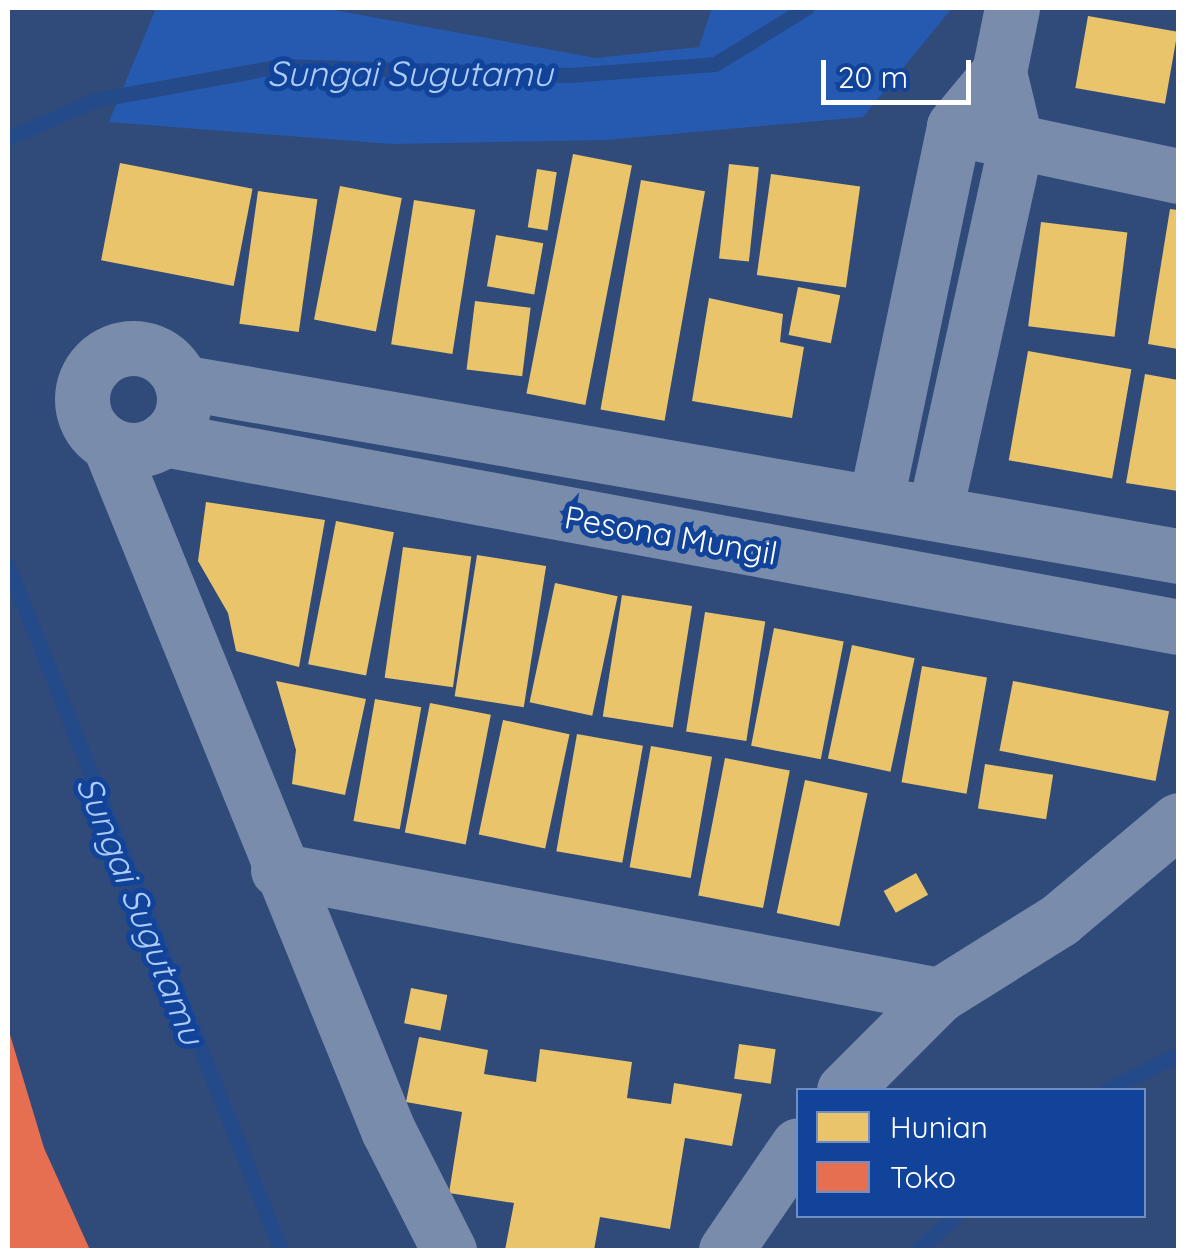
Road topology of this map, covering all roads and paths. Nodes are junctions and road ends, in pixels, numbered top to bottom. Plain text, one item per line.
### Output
1 (1012, 8) edge
2 (1000, 72) junction
3 (954, 126) junction
4 (1016, 143) junction
5 (1178, 176) edge
6 (181, 382) junction
7 (164, 439) junction
8 (108, 444) junction
9 (876, 500) junction
10 (935, 511) junction
11 (1178, 556) edge
12 (1178, 628) edge
13 (1178, 820) edge
14 (278, 870) junction
15 (940, 995) junction
16 (846, 1088) edge
17 (796, 1148) edge
18 (449, 1250) edge
19 (726, 1250) edge

1 - 2 street
2 - 3 street
2 - 4 street
3 - 4 street
3 - 9 street
4 - 5 street
4 - 10 street
6 - 7 street
6 - 8 street
6 - 9 street, Pesona Mungil
7 - 8 street
7 - 12 street, Pesona Mungil
8 - 14 street
9 - 10 street, Pesona Mungil
10 - 11 street, Pesona Mungil
13 - 15 street
14 - 15 street
14 - 18 street
15 - 16 street
17 - 19 street

